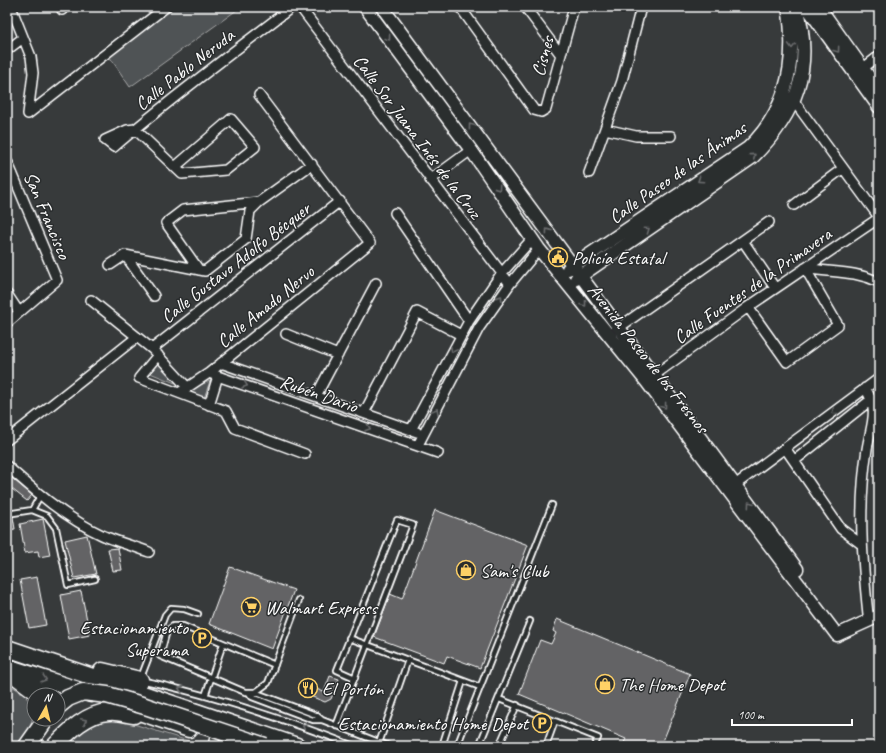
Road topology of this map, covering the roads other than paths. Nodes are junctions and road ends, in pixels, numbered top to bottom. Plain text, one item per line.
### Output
1 (11, 7) edge
2 (166, 7) edge
3 (292, 7) edge
4 (300, 7) edge
5 (364, 7) edge
6 (382, 7) edge
7 (460, 7) edge
8 (525, 7) edge
9 (574, 7) edge
10 (641, 7) edge
11 (788, 7) edge
12 (797, 7) edge
13 (807, 7) edge
14 (819, 7) edge
15 (819, 25) junction
16 (803, 30) junction
17 (23, 38) junction
18 (7, 50) edge
19 (560, 55) junction
20 (879, 56) edge
21 (862, 68) junction
22 (785, 88) junction
23 (879, 91) edge
24 (259, 95) dead end
25 (793, 101) junction
26 (879, 107) edge
27 (605, 129) junction
28 (671, 136) dead end
29 (471, 150) junction
30 (494, 157) junction
31 (8, 163) edge
32 (312, 164) junction
33 (482, 166) junction
34 (174, 167) junction
35 (842, 168) junction
36 (589, 173) dead end
37 (10, 178) edge
38 (430, 180) junction
39 (340, 201) junction
40 (259, 202) junction
41 (794, 204) dead end
42 (395, 213) dead end
43 (879, 217) edge
44 (769, 222) dead end
45 (743, 241) junction
46 (536, 244) junction
47 (125, 255) junction
48 (110, 265) dead end
49 (573, 265) junction
50 (805, 268) junction
51 (199, 270) junction
52 (501, 274) junction
53 (561, 274) junction
54 (582, 275) junction
55 (879, 282) edge
56 (376, 283) dead end
57 (510, 284) junction
58 (569, 284) junction
59 (775, 288) junction
60 (7, 294) edge
61 (154, 296) dead end
62 (91, 300) dead end
63 (748, 307) junction
64 (19, 312) junction
65 (469, 321) junction
66 (7, 323) edge
67 (620, 328) junction
68 (286, 334) dead end
69 (461, 335) junction
70 (608, 336) junction
71 (137, 337) junction
72 (155, 352) junction
73 (338, 355) junction
74 (221, 362) junction
75 (209, 373) junction
76 (218, 376) junction
77 (650, 378) junction
78 (878, 379) dead end
79 (188, 387) junction
80 (865, 388) junction
81 (179, 393) junction
82 (316, 396) junction
83 (872, 400) junction
84 (209, 405) junction
85 (364, 413) junction
86 (411, 430) junction
87 (424, 434) junction
88 (7, 440) edge
89 (418, 445) junction
90 (785, 448) junction
91 (438, 453) dead end
92 (305, 454) dead end
93 (794, 461) junction
94 (7, 466) edge
95 (732, 487) junction
96 (40, 496) junction
97 (552, 505) dead end
98 (32, 510) junction
99 (7, 514) edge
100 (861, 544) junction
101 (149, 552) dead end
102 (96, 579) dead end
103 (299, 600) dead end
104 (875, 613) edge
105 (198, 614) dead end
106 (530, 621) dead end
107 (349, 638) junction
108 (223, 644) junction
109 (366, 644) junction
110 (7, 648) edge
111 (28, 656) junction
112 (408, 660) junction
113 (275, 666) junction
114 (7, 668) edge
115 (211, 677) junction
116 (355, 678) junction
117 (140, 680) junction
118 (463, 681) junction
119 (31, 687) edge
120 (480, 687) junction
121 (251, 694) junction
122 (205, 696) junction
123 (498, 698) junction
124 (66, 700) edge
125 (517, 705) junction
126 (150, 717) junction
127 (555, 721) junction
128 (336, 726) junction
129 (41, 727) edge
130 (44, 727) edge
131 (214, 741) edge
132 (379, 744) edge
133 (28, 746) edge
134 (35, 746) edge
135 (55, 746) edge
136 (242, 746) edge
137 (265, 746) edge
138 (297, 746) edge
139 (354, 746) edge
140 (389, 746) edge
141 (442, 746) edge
142 (457, 746) edge
143 (479, 746) edge
144 (499, 746) edge
145 (546, 746) edge
146 (594, 746) edge

1 - 17 street
2 - 17 street
3 - 34 street, Calle Pablo Neruda
4 - 38 street, Calle Sor Juana Inés de la Cruz
5 -> 29 street, Avenida Paseo de los Fresnos
30 -> 6 street, Avenida Paseo de los Fresnos
7 - 19 street, Cisnes
8 - 19 street
9 - 19 street, Cisnes
10 - 27 street
11 -> 22 street, Calle Paseo de las Ánimas
12 - 16 street, Calle Paseo de las Ánimas
13 - 15 street
14 - 21 street
15 - 16 street
15 -> 26 street
16 - 25 street, Calle Paseo de las Ánimas
17 - 18 street
20 - 21 street
21 - 23 street
22 - 25 street
22 -> 49 street, Calle Paseo de las Ánimas
24 - 32 street
25 - 35 street
54 -> 25 street, Calle Paseo de las Ánimas
27 - 28 street
27 - 36 street
29 - 33 street, Avenida Paseo de los Fresnos
29 - 38 street
30 - 33 street
49 -> 30 street, Avenida Paseo de los Fresnos
31 - 37 street, San Francisco
32 - 39 street
32 - 40 street
33 -> 46 street, Avenida Paseo de los Fresnos
34 - 34 street
35 - 41 street
35 - 43 street
37 - 64 street, San Francisco
38 - 52 street, Calle Sor Juana Inés de la Cruz
39 - 72 street, Calle Gustavo Adolfo Bécquer
39 - 74 street, Calle Amado Nervo
40 - 51 street
40 - 51 street
42 - 65 street
43 - 50 street, Calle Fuentes de la Primavera
44 - 45 street
45 - 59 street
45 - 67 street
46 - 52 street
46 - 53 street, Avenida Paseo de los Fresnos
46 - 57 street
47 - 48 street
47 - 51 street
47 - 61 street
49 - 53 street, Calle Paseo de las Ánimas
49 - 54 street, Avenida Paseo de los Fresnos
50 - 55 street
50 - 59 street, Calle Fuentes de la Primavera
50 - 63 street
52 - 57 street, Calle Sor Juana Inés de la Cruz
52 - 65 street
53 - 58 street, Avenida Paseo de los Fresnos
54 - 58 street, Calle Paseo de las Ánimas
54 - 67 street, Avenida Paseo de los Fresnos
56 - 73 street
87 -> 57 street
58 -> 70 street, Avenida Paseo de los Fresnos
59 - 63 street, Calle Fuentes de la Primavera
60 - 64 street
62 - 71 street
63 - 77 street, Calle Fuentes de la Primavera
64 - 66 street
65 - 69 street
67 - 70 street
67 - 77 street, Avenida Paseo de los Fresnos
68 - 73 street
69 - 85 street
69 -> 86 street
70 - 77 street, Avenida Paseo de los Fresnos
71 - 72 street
71 - 88 street
72 - 79 street
72 - 81 street
73 - 82 street
74 - 75 street, Calle Amado Nervo
74 - 82 street, Rubén Darío
75 - 76 street, Rubén Darío
75 - 79 street, Calle Amado Nervo
76 - 84 street
76 -> 89 street, Rubén Darío
77 - 95 street, Avenida Paseo de los Fresnos
78 - 80 street
79 - 81 street, Calle Amado Nervo
80 - 83 street
80 -> 90 street
81 - 84 street
82 - 85 street, Rubén Darío
83 - 93 street
83 - 100 street
84 - 92 street
85 - 86 street, Rubén Darío
86 - 87 street, Rubén Darío
87 - 89 street
89 - 91 street, Rubén Darío
90 - 93 street
90 - 95 street
93 - 100 street
94 - 96 street
95 - 104 street, Avenida Paseo de los Fresnos
96 - 98 lane
96 - 101 street
97 - 120 lane
98 - 99 lane
98 - 102 lane
100 - 104 street
103 - 113 lane
105 - 117 lane
106 - 123 lane
107 - 109 lane
107 - 109 lane
107 - 116 lane
108 - 113 lane
108 - 115 lane
108 - 115 lane
109 - 112 lane
109 - 116 lane
110 - 111 highway
111 - 117 highway
111 - 138 highway
112 - 118 lane
112 - 132 lane
113 - 121 lane
114 - 119 highway
114 -> 126 highway
115 - 121 lane
115 - 122 lane
116 - 128 lane
122 -> 117 lane
118 - 120 lane
118 - 141 lane
120 - 142 lane
121 - 128 lane
139 -> 122 lane
123 - 125 lane
123 - 143 lane
124 - 137 highway, bridge
125 - 127 lane
125 - 144 lane
126 - 131 highway
135 -> 126 highway
127 - 145 lane
127 - 146 lane
128 - 132 lane
129 - 133 highway
130 - 134 highway
131 - 136 highway
132 - 140 lane

